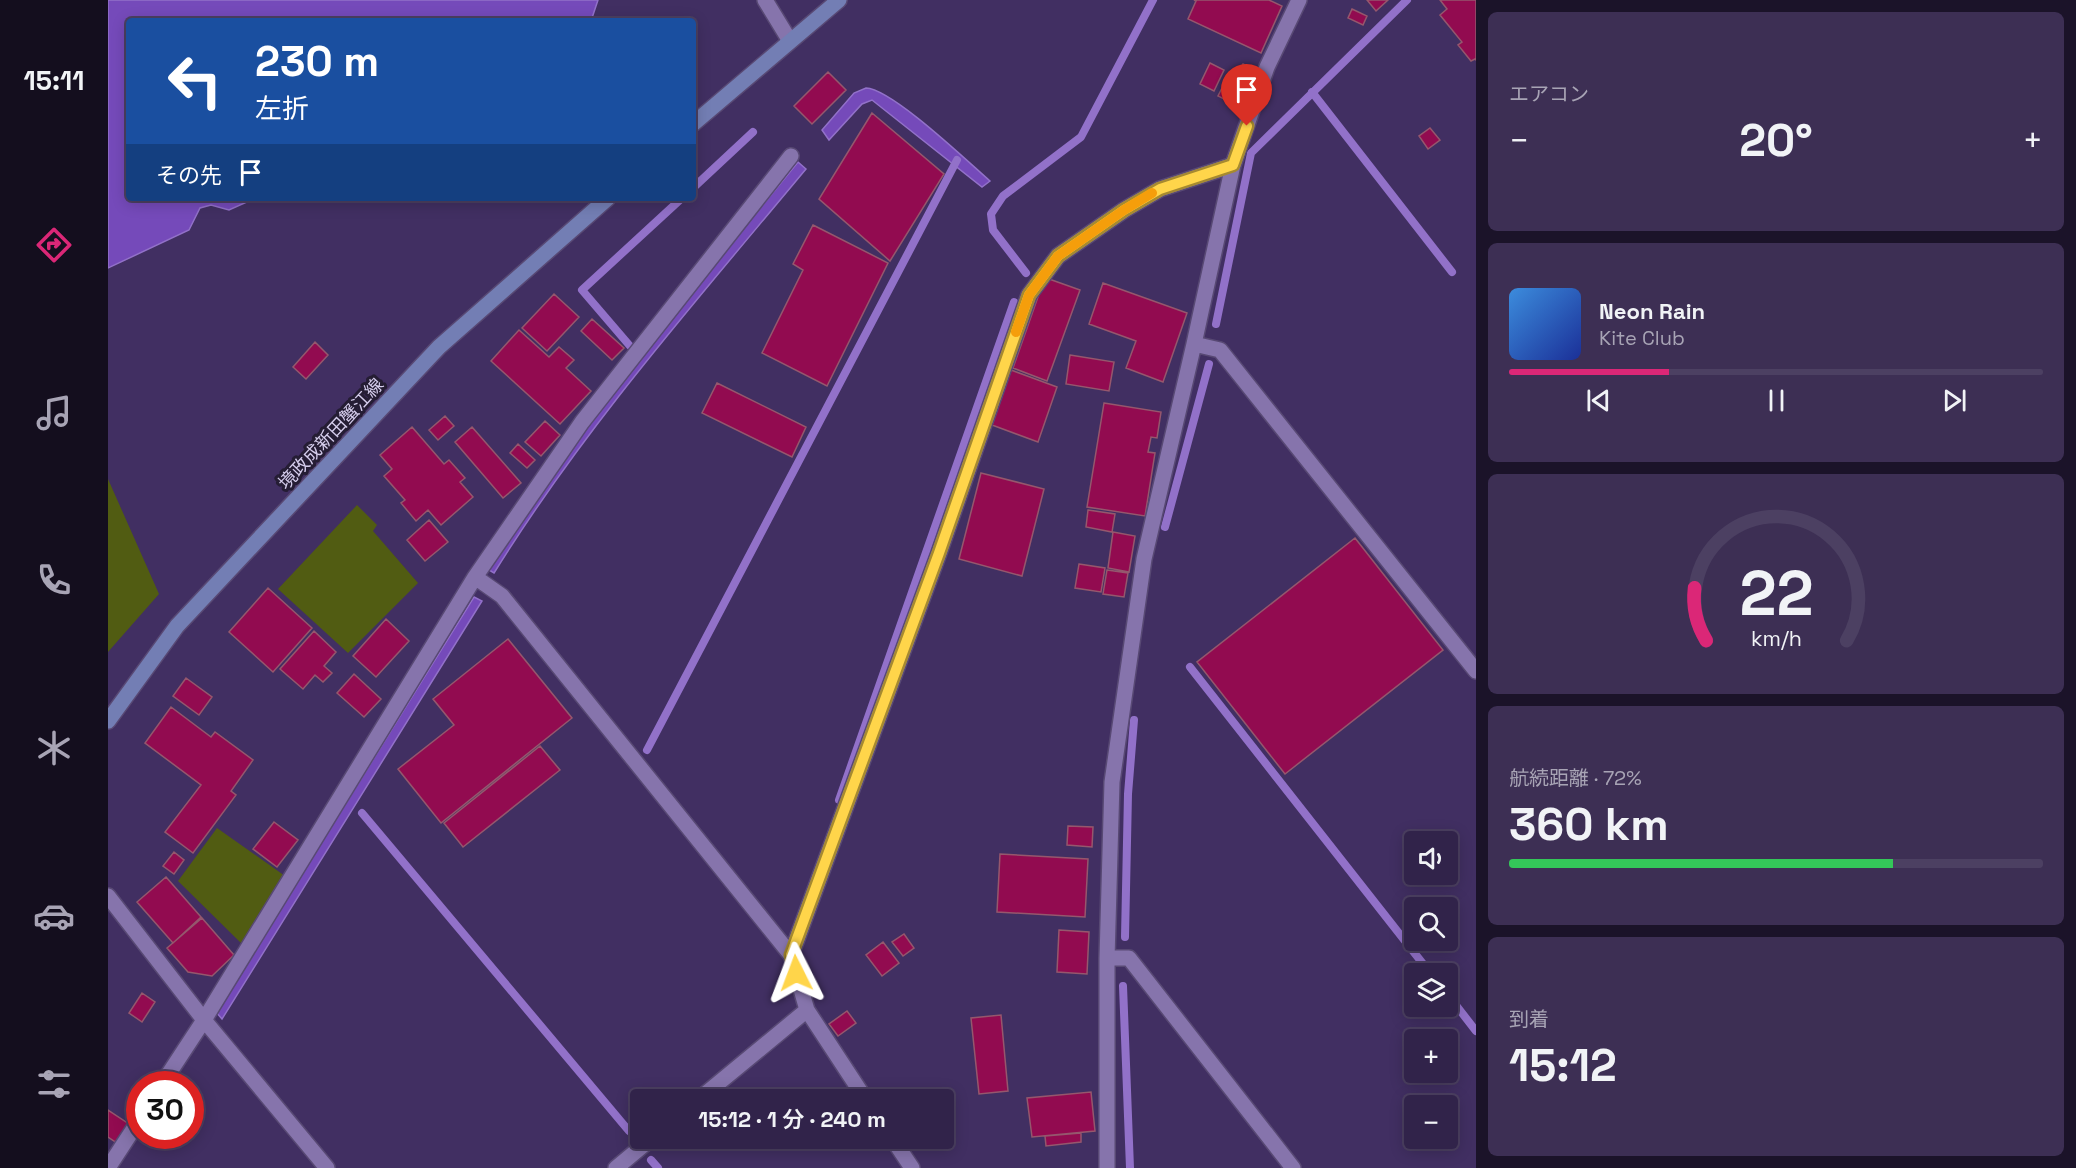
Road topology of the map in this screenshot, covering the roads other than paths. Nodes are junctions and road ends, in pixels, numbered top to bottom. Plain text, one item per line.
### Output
1 (765, 0) edge
2 (839, 0) edge
3 (1299, 0) edge
4 (790, 41) junction
5 (696, 122) edge
6 (791, 156) dead end
7 (1233, 165) junction
8 (605, 201) edge
9 (1194, 344) junction
10 (475, 577) junction
11 (1476, 671) edge
12 (108, 721) edge
13 (108, 896) edge
14 (791, 955) junction
15 (1107, 958) junction
16 (807, 1010) junction
17 (204, 1020) junction
18 (171, 1071) edge
19 (712, 1089) edge
20 (859, 1089) edge
21 (126, 1140) edge
22 (639, 1149) edge
23 (899, 1149) edge
24 (108, 1168) edge
25 (327, 1168) edge
26 (616, 1168) edge
27 (912, 1168) edge
28 (1107, 1168) edge
29 (1293, 1168) edge

1 - 4 street
2 - 4 main road
3 - 7 street
4 - 5 main road
6 - 10 street
7 - 9 street
7 - 14 street
8 - 12 main road, 境政成新田蟹江線
9 - 11 street
9 - 15 street
10 - 14 street
10 - 17 street
13 - 17 street
14 - 16 street
15 - 28 street
15 - 29 street
16 - 19 street
16 - 20 street
17 - 18 street
17 - 25 street
21 - 24 street
22 - 26 street
23 - 27 street

